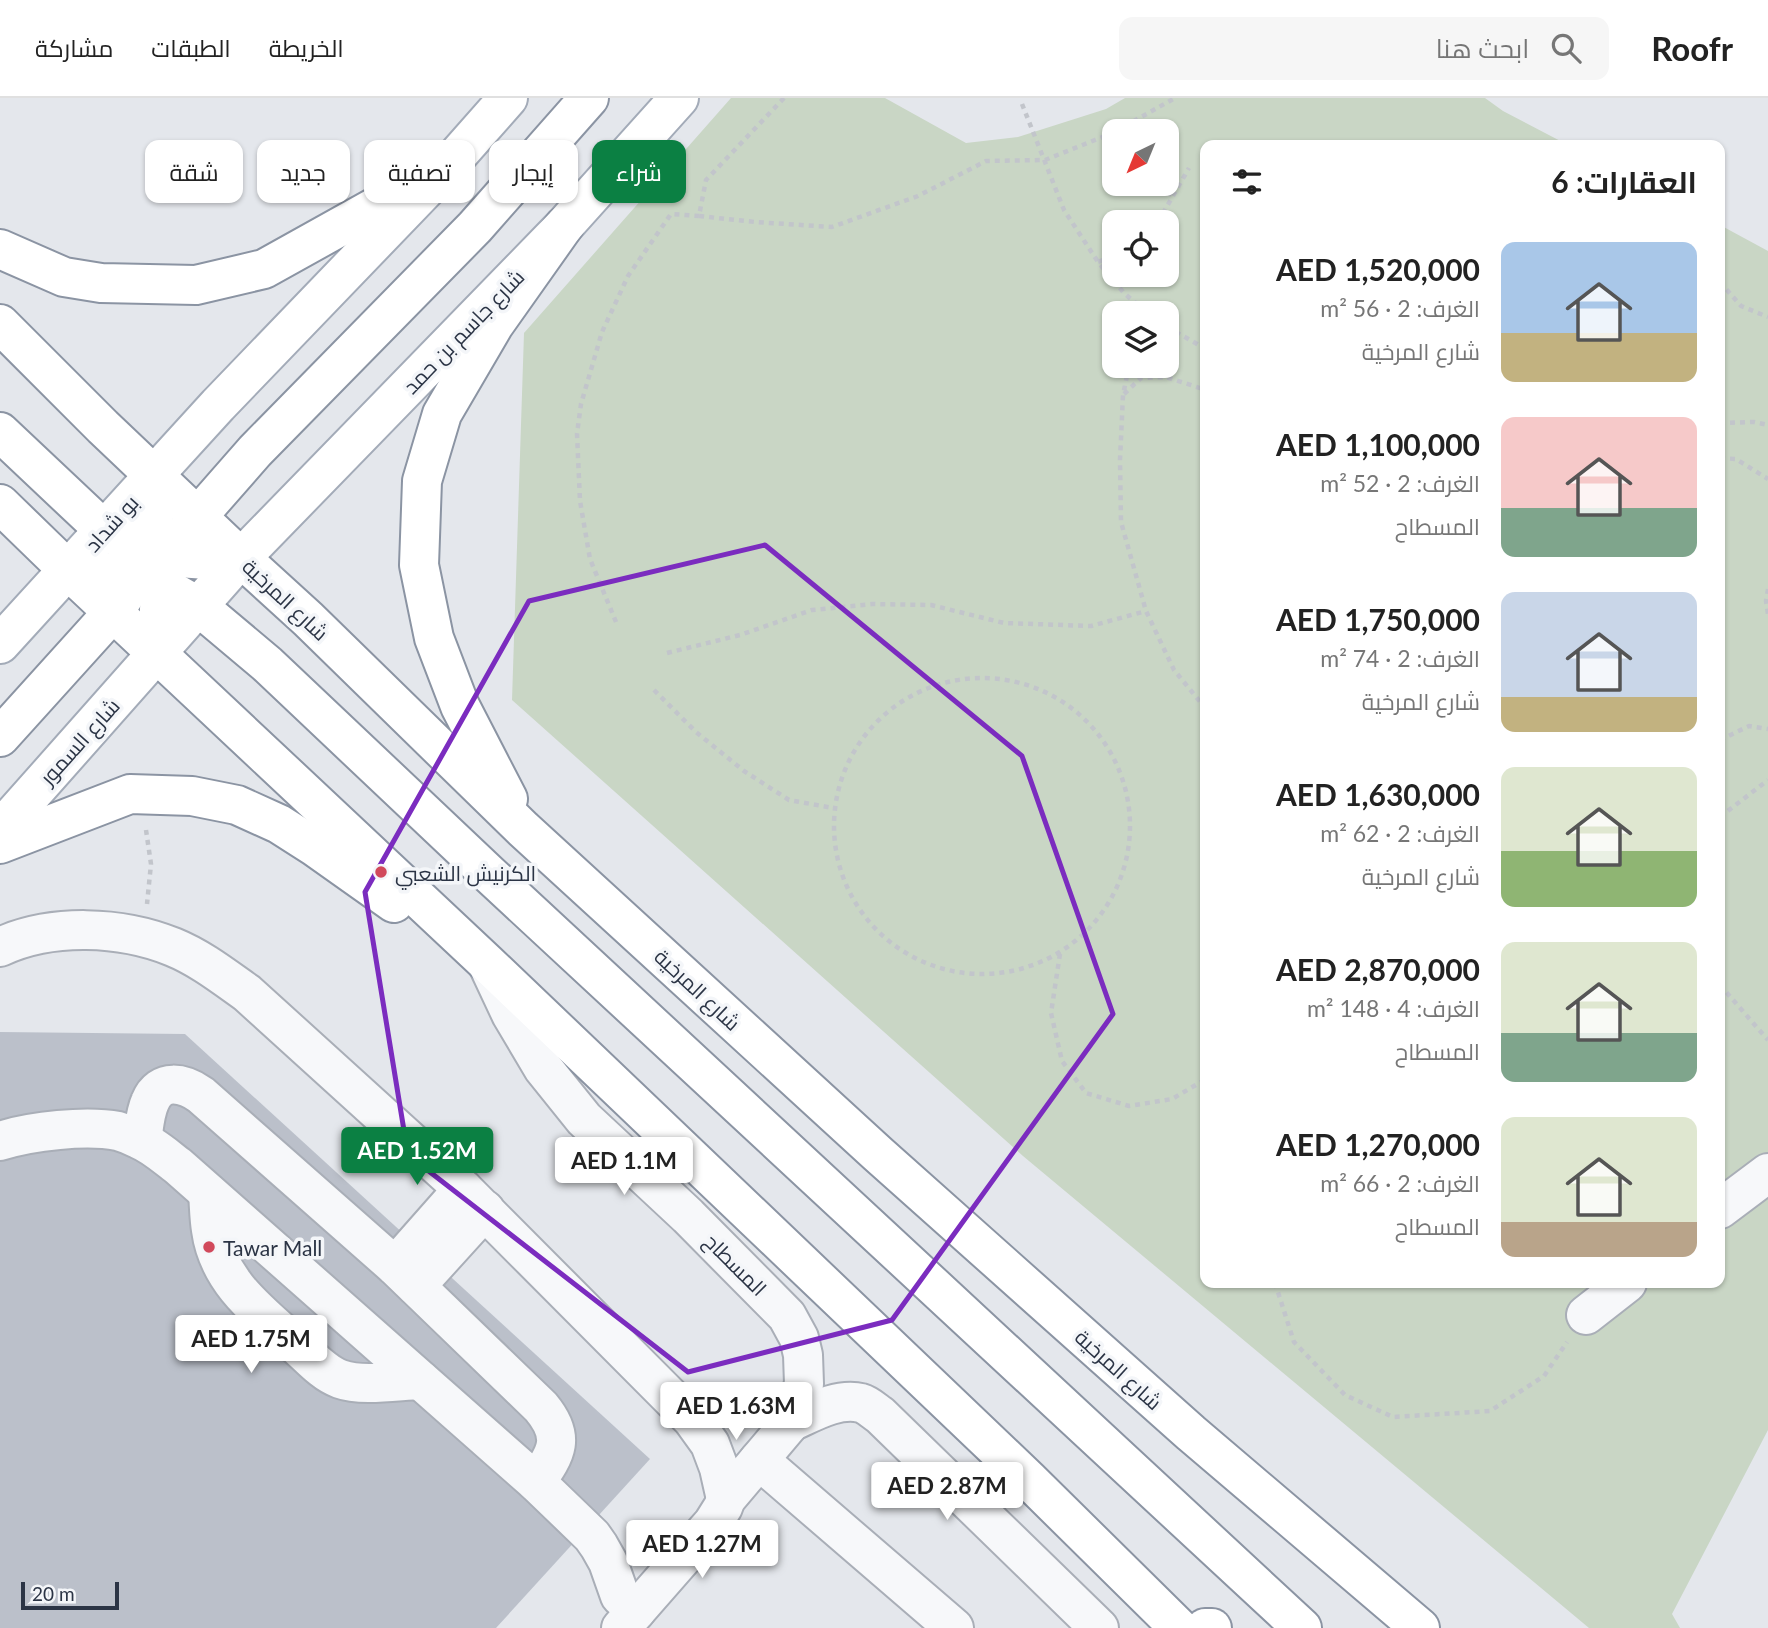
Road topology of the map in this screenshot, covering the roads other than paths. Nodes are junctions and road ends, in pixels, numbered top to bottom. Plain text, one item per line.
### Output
1 (508, 98) edge
2 (589, 98) edge
3 (679, 98) edge
4 (471, 140) edge
5 (382, 203) edge
6 (412, 203) edge
7 (564, 226) junction
8 (0, 249) edge
9 (0, 324) edge
10 (0, 432) edge
11 (155, 475) junction
12 (0, 504) edge
13 (198, 516) junction
14 (104, 530) junction
15 (241, 558) junction
16 (155, 569) junction
17 (68, 570) junction
18 (198, 606) junction
19 (113, 612) junction
20 (0, 644) edge
21 (157, 653) junction
22 (0, 737) edge
23 (523, 829) junction
24 (0, 830) edge
25 (0, 844) edge
26 (0, 947) edge
27 (487, 963) junction
28 (142, 1140) junction
29 (0, 1141) edge
30 (1768, 1173) edge
31 (208, 1192) junction
32 (474, 1199) junction
33 (1725, 1205) edge
34 (405, 1276) junction
35 (1621, 1288) edge
36 (1586, 1315) road end
37 (420, 1380) junction
38 (791, 1422) junction
39 (759, 1460) junction
40 (536, 1482) junction
41 (726, 1499) junction
42 (626, 1612) edge
43 (591, 1628) edge
44 (954, 1628) edge
45 (1098, 1628) edge
46 (1179, 1628) edge
47 (1205, 1628) edge
48 (1212, 1628) edge
49 (1302, 1628) edge
50 (1420, 1628) edge

1 - 4 main road
2 - 13 main road
3 - 7 main road, شارع جاسم بن حمد
5 - 8 main road
6 - 11 main road
7 - 15 main road, شارع جاسم بن حمد
7 - 23 main road
9 - 11 main road, شارع المرخية
10 - 14 main road
11 - 13 main road, شارع المرخية
11 - 14 main road, بو شداد
11 - 16 main road
12 - 17 main road
13 - 15 main road, شارع المرخية
13 - 16 main road
14 - 16 main road
14 - 17 main road, بو شداد
15 - 16 main road
15 - 18 main road
15 - 23 main road, شارع المرخية
16 - 17 main road
16 - 18 main road
16 - 19 main road
16 - 21 main road
17 - 19 main road
17 - 20 main road
18 - 21 main road
18 - 49 main road
19 - 21 main road
19 - 22 main road
21 - 24 main road, شارع السمور
21 - 27 main road
23 - 50 main road, شارع المرخية
25 - 27 main road
26 - 32 street
27 - 38 street, المسطاح
27 - 46 main road
28 - 29 street
28 - 31 street
28 - 34 street
30 - 33 street
31 - 37 street
31 - 37 street
32 - 34 street
32 - 41 street
34 - 40 street
35 - 36 street
37 - 40 street
38 - 39 street, المسطاح
38 - 45 street, المسطاح
39 - 41 street, المسطاح
39 - 44 street
40 - 42 street
41 - 42 street, المسطاح
42 - 43 street, المسطاح
47 - 48 main road

